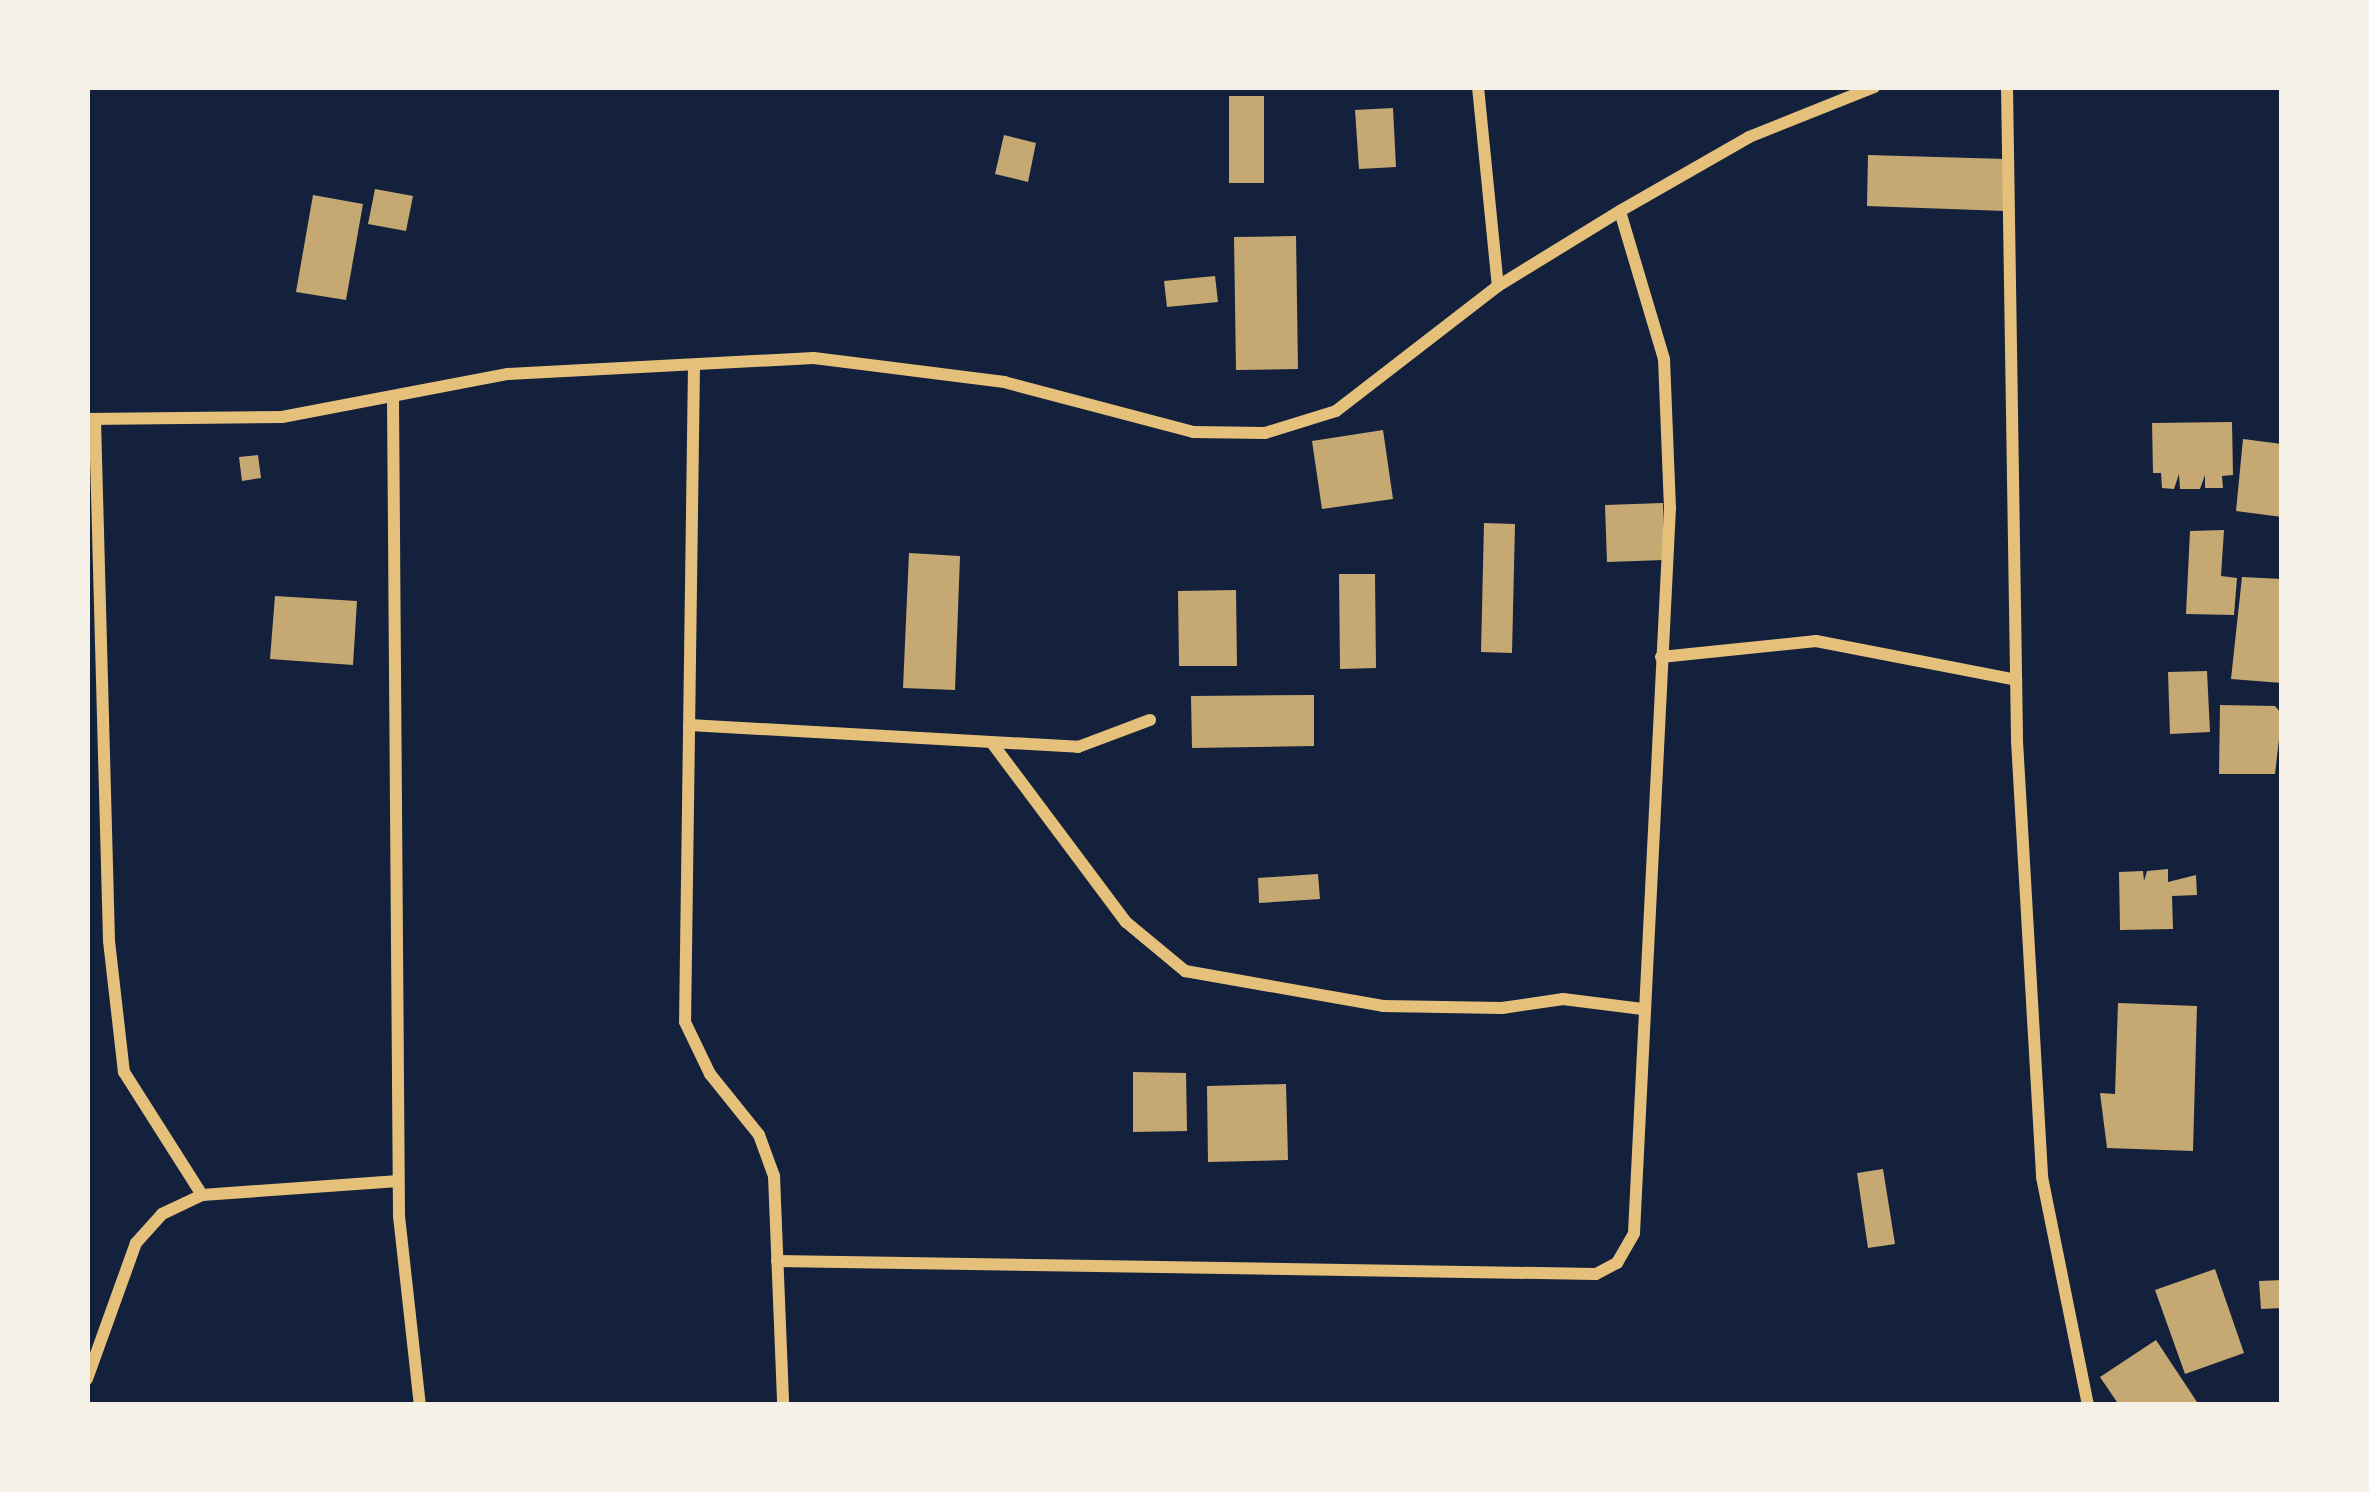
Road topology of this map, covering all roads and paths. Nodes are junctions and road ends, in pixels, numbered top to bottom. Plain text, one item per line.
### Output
1 (1478, 87) edge
2 (1874, 87) edge
3 (2007, 87) edge
4 (1620, 211) junction
5 (1498, 286) junction
6 (694, 364) junction
7 (393, 398) junction
8 (91, 420) edge
9 (1661, 657) junction
10 (2016, 680) junction
11 (1150, 720) dead end
12 (689, 725) junction
13 (992, 742) junction
14 (1642, 1009) junction
15 (399, 1181) junction
16 (202, 1195) junction
17 (777, 1261) junction
18 (87, 1378) edge
19 (420, 1405) edge
20 (783, 1405) edge
21 (2088, 1405) edge

1 - 5 street
2 - 4 street
3 - 10 street
4 - 5 street
4 - 9 street
5 - 6 street
6 - 7 street
6 - 12 street
7 - 8 street
7 - 15 street
8 - 16 street
9 - 10 street
9 - 14 street
10 - 21 street
11 - 13 street
12 - 13 street
12 - 17 street
13 - 14 street
14 - 17 street
15 - 16 street
15 - 19 street
16 - 18 street
17 - 20 street

